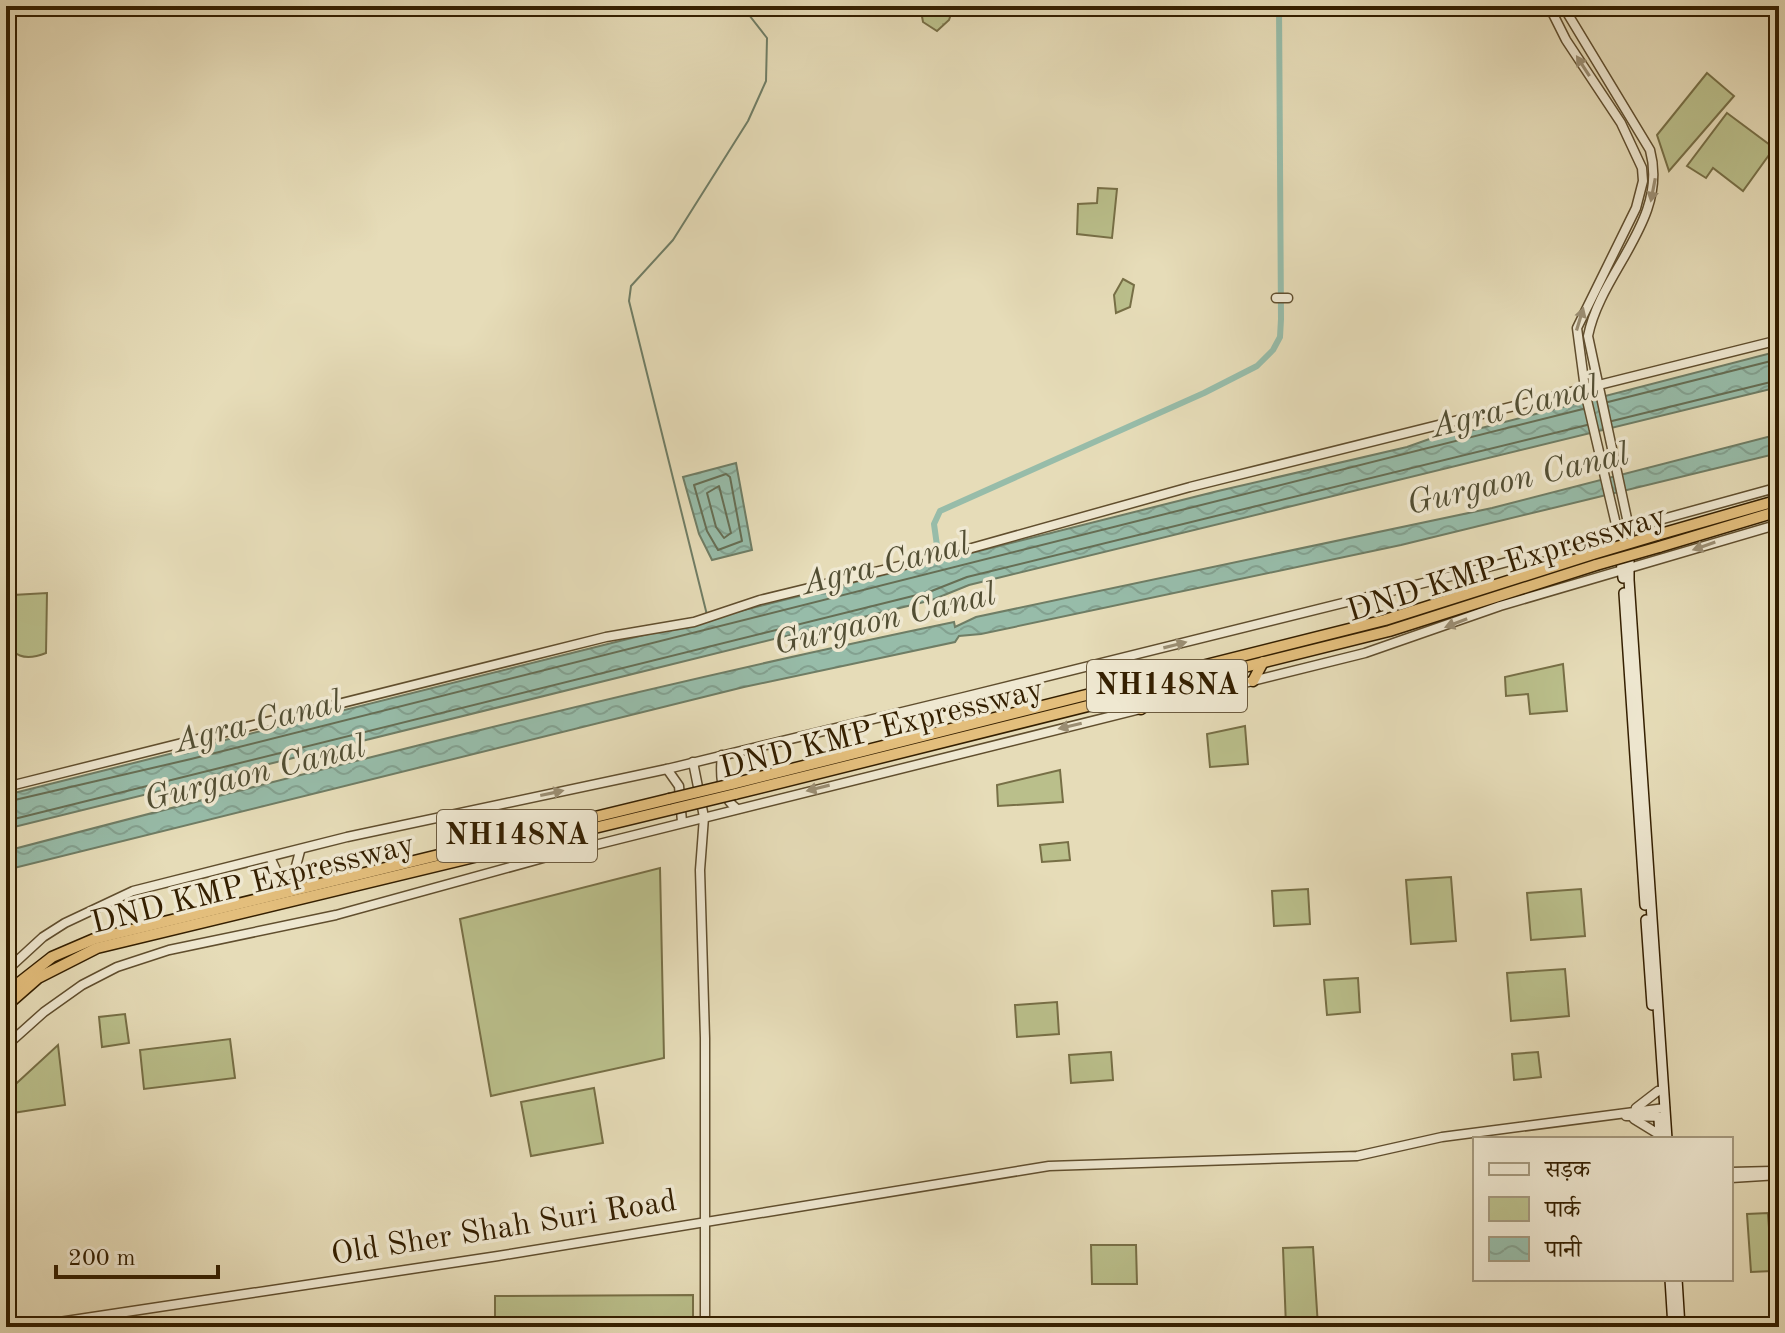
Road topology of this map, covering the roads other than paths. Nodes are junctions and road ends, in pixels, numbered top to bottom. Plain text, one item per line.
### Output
1 (1549, 6) edge
2 (1563, 6) edge
3 (1276, 298) dead end
4 (1288, 298) dead end
5 (1779, 340) edge
6 (1597, 389) junction
7 (1586, 392) junction
8 (1779, 487) edge
9 (1779, 500) edge
10 (1779, 511) edge
11 (1779, 524) edge
12 (1629, 528) junction
13 (1618, 533) junction
14 (1658, 541) junction
15 (1594, 559) junction
16 (1626, 570) junction
17 (1263, 662) junction
18 (1253, 681) junction
19 (1113, 700) junction
20 (1141, 709) junction
21 (722, 755) junction
22 (693, 762) junction
23 (667, 769) junction
24 (6, 787) edge
25 (733, 789) junction
26 (671, 804) junction
27 (736, 808) junction
28 (704, 817) junction
29 (682, 822) junction
30 (300, 851) junction
31 (270, 857) junction
32 (284, 878) junction
33 (287, 891) junction
34 (6, 971) edge
35 (6, 993) edge
36 (6, 1006) edge
37 (6, 1046) edge
38 (1658, 1091) junction
39 (1662, 1113) junction
40 (1628, 1114) junction
41 (1661, 1137) edge
42 (1662, 1137) edge
43 (1733, 1172) edge
44 (1779, 1175) edge
45 (1733, 1178) edge
46 (705, 1220) junction
47 (1670, 1281) edge
48 (1677, 1281) edge
49 (26, 1327) edge
50 (705, 1327) edge
51 (1673, 1327) edge
52 (1680, 1327) edge

7 -> 1 street
2 -> 6 street
3 - 4 street
5 - 6 street
6 - 7 street
6 - 12 street
7 - 13 street
7 - 24 street
8 - 12 street
9 - 14 highway, DND KMP Expressway / NH148NA
10 - 14 highway, DND KMP Expressway / NH148NA
11 -> 16 street
12 - 13 street
12 - 16 main road
13 - 16 main road
21 -> 13 street
14 - 15 highway, DND KMP Expressway / NH148NA, bridge
15 - 17 highway, DND KMP Expressway / NH148NA
15 - 25 highway, DND KMP Expressway / NH148NA
16 -> 18 street
16 - 38 main road
16 - 39 main road
17 - 18 highway
17 - 19 highway, DND KMP Expressway / NH148NA
18 - 20 street
19 - 20 highway
19 - 25 highway, DND KMP Expressway / NH148NA
20 -> 27 street
21 - 22 street
21 - 27 street
22 - 23 street
22 - 28 street
23 - 29 street
30 -> 23 street
25 - 26 highway, DND KMP Expressway / NH148NA, bridge
26 - 33 highway, DND KMP Expressway / NH148NA
26 - 36 highway, DND KMP Expressway / NH148NA
27 - 28 street
28 - 29 street
28 - 46 street
29 - 37 street
30 - 31 street
30 - 32 street
31 - 32 street
31 - 34 street
32 - 33 highway
33 - 35 highway, DND KMP Expressway / NH148NA
38 - 39 main road
38 - 40 street
39 - 40 street
39 - 42 main road
40 - 41 street
40 - 46 street, Old Sher Shah Suri Road
43 - 44 street
44 - 45 street
46 - 49 street, Old Sher Shah Suri Road
46 - 50 street
47 - 51 main road
48 - 52 main road

